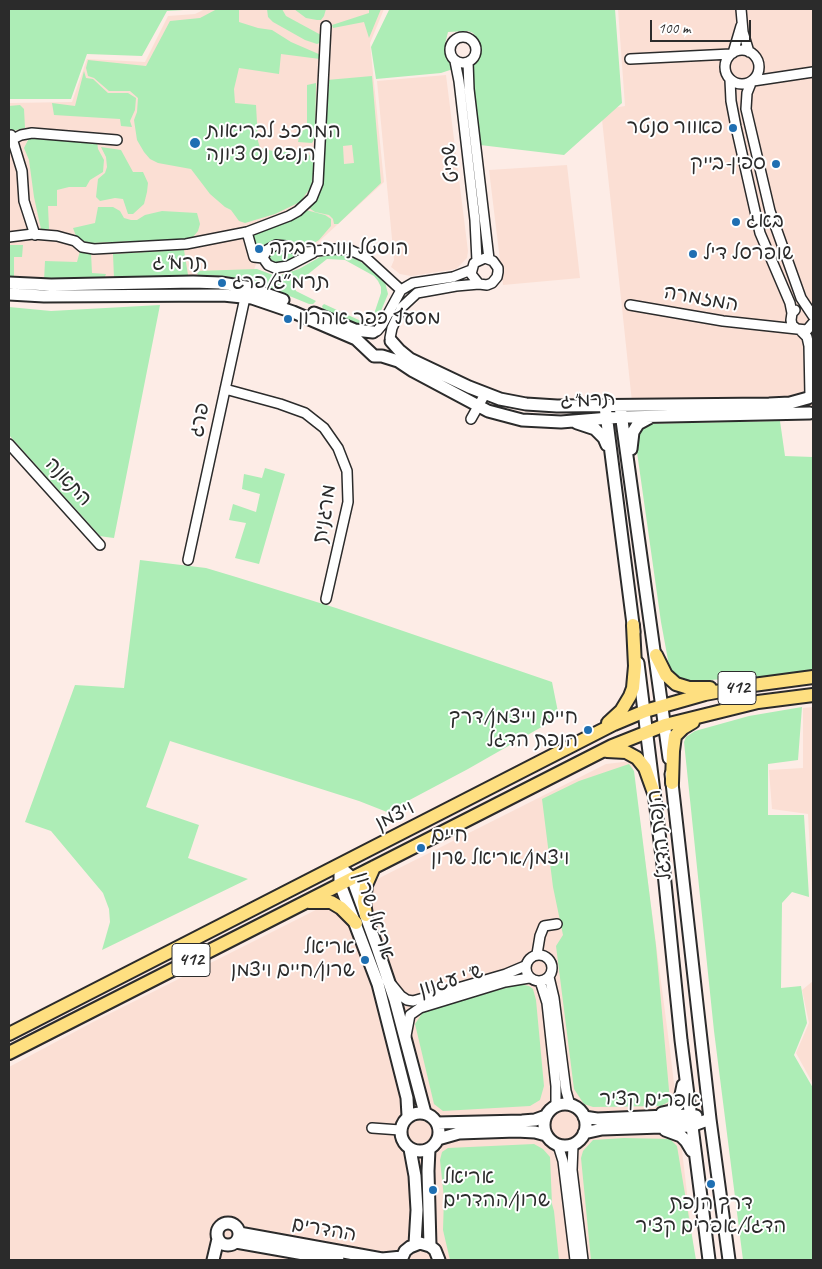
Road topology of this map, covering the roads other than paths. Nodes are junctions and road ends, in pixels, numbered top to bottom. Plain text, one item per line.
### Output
1 (741, 9) edge
2 (742, 23) junction
3 (326, 26) dead end
4 (749, 52) junction
5 (732, 53) junction
6 (700, 56) junction
7 (630, 59) dead end
8 (455, 61) junction
9 (468, 62) junction
10 (759, 64) junction
11 (724, 67) junction
12 (813, 72) edge
13 (786, 76) junction
14 (730, 80) junction
15 (752, 82) junction
16 (117, 140) dead end
17 (247, 232) junction
18 (35, 234) junction
19 (9, 237) edge
20 (315, 252) junction
21 (263, 258) junction
22 (489, 259) junction
23 (477, 261) junction
24 (472, 270) junction
25 (9, 283) edge
26 (479, 284) junction
27 (402, 290) junction
28 (246, 292) junction
29 (9, 294) edge
30 (630, 305) dead end
31 (792, 315) junction
32 (812, 321) edge
33 (765, 327) junction
34 (799, 330) junction
35 (375, 332) junction
36 (813, 337) edge
37 (390, 339) junction
38 (367, 350) junction
39 (382, 356) junction
40 (224, 390) junction
41 (485, 394) junction
42 (810, 396) edge
43 (477, 406) junction
44 (605, 406) junction
45 (621, 412) junction
46 (812, 414) edge
47 (651, 418) junction
48 (471, 419) dead end
49 (606, 419) junction
50 (568, 421) junction
51 (9, 444) edge
52 (611, 454) junction
53 (631, 481) junction
54 (100, 545) dead end
55 (188, 560) dead end
56 (326, 599) dead end
57 (633, 625) junction
58 (656, 655) junction
59 (813, 677) edge
60 (735, 688) junction
61 (813, 695) edge
62 (663, 705) junction
63 (644, 711) junction
64 (710, 714) junction
65 (665, 725) junction
66 (647, 732) junction
67 (586, 739) junction
68 (597, 754) junction
69 (672, 783) junction
70 (654, 793) junction
71 (339, 866) junction
72 (374, 867) junction
73 (346, 881) junction
74 (304, 902) junction
75 (361, 919) junction
76 (557, 924) dead end
77 (537, 954) junction
78 (525, 966) junction
79 (529, 978) junction
80 (544, 979) junction
81 (389, 981) junction
82 (9, 1034) edge
83 (406, 1041) junction
84 (9, 1053) edge
85 (684, 1069) junction
86 (570, 1105) junction
87 (556, 1106) junction
88 (425, 1113) junction
89 (408, 1116) junction
90 (546, 1116) junction
91 (584, 1117) junction
92 (710, 1119) junction
93 (690, 1121) junction
94 (649, 1122) junction
95 (437, 1123) junction
96 (372, 1128) dead end
97 (400, 1130) junction
98 (584, 1133) junction
99 (546, 1135) junction
100 (438, 1139) junction
101 (558, 1145) junction
102 (573, 1145) junction
103 (410, 1148) junction
104 (429, 1149) junction
105 (696, 1168) junction
106 (230, 1240) junction
107 (415, 1244) junction
108 (430, 1246) junction
109 (402, 1258) edge
110 (213, 1260) edge
111 (218, 1260) edge
112 (338, 1260) edge
113 (440, 1260) edge
114 (575, 1260) edge
115 (583, 1260) edge
116 (709, 1260) edge
117 (729, 1260) edge

1 - 2 street
2 - 4 street
2 - 5 street
3 - 17 street
4 - 5 street
4 - 10 street
5 - 6 street
5 - 11 street
6 - 7 street
6 - 11 street
8 - 9 street
8 - 9 street
8 - 23 street, שביט
9 - 22 street, שביט
10 - 13 street
10 - 15 street
11 - 14 street
12 - 13 street
13 - 15 street
14 - 15 street
14 - 31 street
15 - 32 street
16 - 18 street
17 - 18 street
17 - 21 street
18 - 19 street
20 - 21 street
20 - 21 street
20 - 27 street
22 - 23 street
22 - 26 street
23 - 24 street
24 - 26 street
24 - 27 street
25 - 28 street, תרמ"ג
26 - 37 street
27 - 35 street
28 - 29 street, תרמ"ג
28 - 35 street, תרמ"ג
28 - 38 street, תרמ"ג
28 - 40 street, פרג
30 - 33 street, המזמרה
31 - 32 street, המזמרה
31 - 33 street, המזמרה
31 - 34 street
32 - 34 street
32 - 36 street
33 - 34 street, המזמרה
34 - 42 street
35 - 37 street
35 - 38 street
37 - 39 street
37 - 41 street, תרמ"ג
38 - 39 street
39 - 43 street, תרמ"ג
40 - 55 street, פרג
40 - 56 street, מרגנית
41 - 43 street
41 - 44 street, תרמ"ג
42 - 45 street, תרמ"ג
42 - 46 street
43 - 48 street
43 - 50 street, תרמ"ג
44 - 45 street, תרמ"ג
44 - 49 street, הנפת הדגל
45 - 47 street, תרמ"ג
45 - 49 street, תרמ"ג
45 - 53 street, הנפת הדגל
46 - 47 street, תרמ"ג
47 - 53 street
49 - 50 street, תרמ"ג
49 - 52 street, הנפת הדגל
50 - 52 street
51 - 54 street, התאנה
52 - 57 street, הנפת הדגל
53 - 58 street, הנפת הדגל
57 - 63 street, הנפת הדגל
57 - 67 main road
58 - 60 main road
58 - 62 street, הנפת הדגל
59 - 60 main road, ויצמן / 412
60 - 62 main road, ויצמן / 412
61 - 64 main road, ויצמן / 412
62 - 63 main road, ויצמן / 412
62 - 65 street, הנפת הדגל
63 - 66 street, הנפת הדגל
63 - 67 main road, ויצמן / 412
64 - 65 main road, ויצמן / 412
64 - 69 main road
65 - 66 main road, ויצמן / 412
65 - 69 street, הנפת הדגל
66 - 68 main road, ויצמן / 412
66 - 70 street, הנפת הדגל
67 - 71 main road, ויצמן / 412
68 - 70 main road
68 - 72 main road, ויצמן / 412
69 - 92 street, הנפת הדגל
70 - 85 street, הנפת הדגל
71 - 73 street, אריאל שרון
71 - 82 main road, ויצמן / 412
72 - 73 main road, ויצמן / 412
72 - 75 main road
73 - 74 main road, ויצמן / 412
73 - 75 street, אריאל שרון
74 - 75 main road
74 - 84 main road, ויצמן / 412
75 - 81 street, אריאל שרון
75 - 89 street, אריאל שרון
76 - 77 street
77 - 78 street
77 - 80 street
78 - 79 street
78 - 81 street, ש"י עגנון
79 - 80 street
79 - 83 street, ש"י עגנון
80 - 86 street
80 - 87 street
81 - 83 street, אריאל שרון
83 - 88 street, אריאל שרון
85 - 93 street, הנפת הדגל
85 - 94 street
86 - 87 street
86 - 91 street
87 - 90 street
88 - 89 street
88 - 95 street
89 - 97 street
90 - 95 street
90 - 99 street
91 - 94 street, אפרים קציר
91 - 98 street
92 - 93 street, אפרים קציר
92 - 117 street, הנפת הדגל
93 - 94 street, אפרים קציר
93 - 105 street, הנפת הדגל
94 - 98 street, אפרים קציר
94 - 105 street
95 - 100 street
96 - 97 street
97 - 103 street
98 - 102 street
99 - 100 street
99 - 101 street
100 - 104 street
101 - 102 street
101 - 114 street
102 - 115 street
103 - 104 street
103 - 107 street
104 - 108 street
105 - 116 street, הנפת הדגל
106 - 109 street, ההדרים
106 - 110 street
106 - 111 street
106 - 112 street, ההדרים
107 - 108 street
107 - 109 street
108 - 113 street

